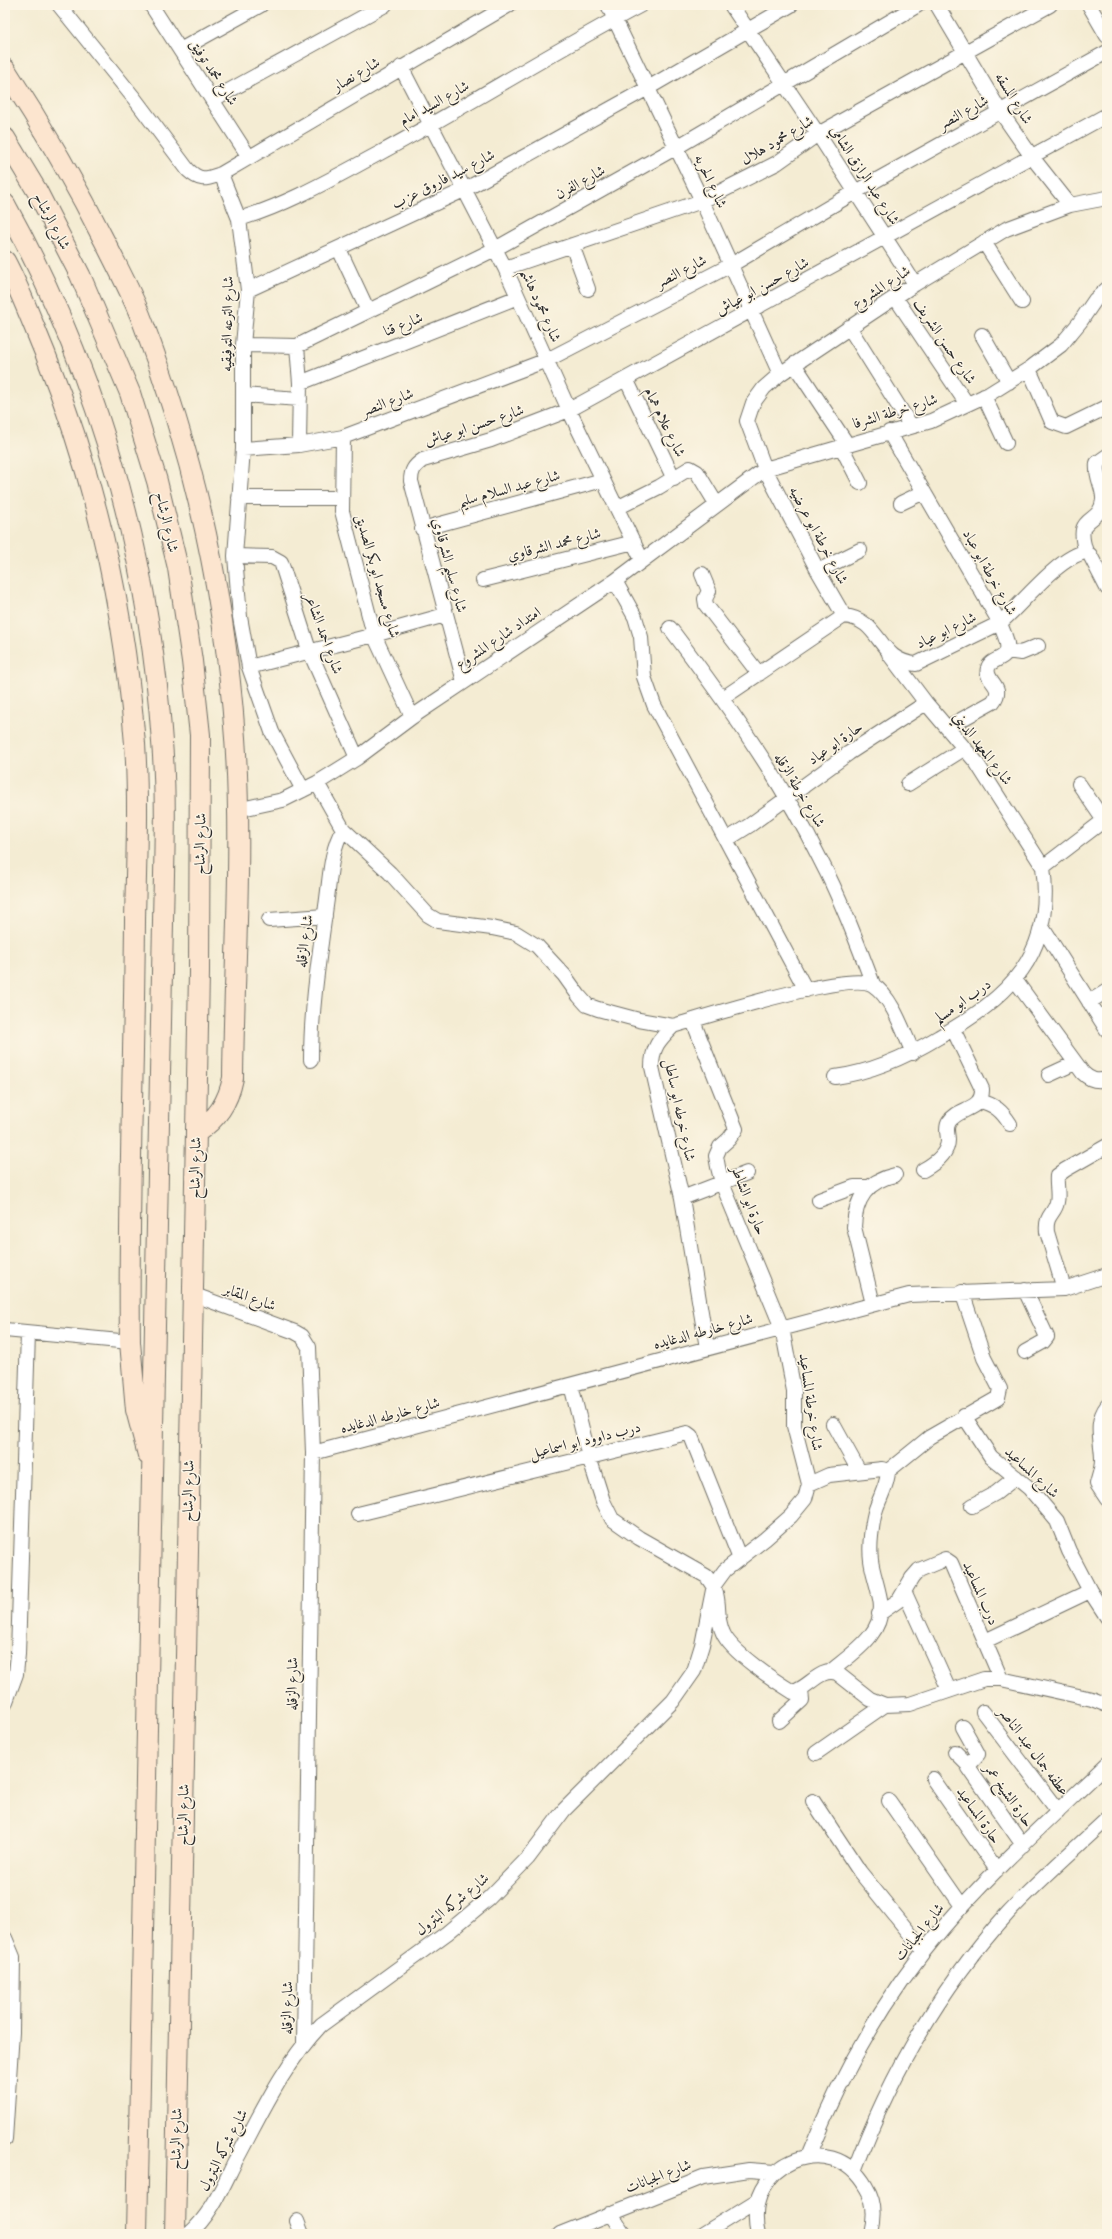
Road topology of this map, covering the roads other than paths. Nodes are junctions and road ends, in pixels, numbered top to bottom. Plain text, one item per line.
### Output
1 (59, 5) edge
2 (150, 5) edge
3 (261, 5) edge
4 (385, 5) edge
5 (509, 5) edge
6 (608, 5) edge
7 (641, 5) edge
8 (731, 5) edge
9 (792, 5) edge
10 (918, 5) edge
11 (937, 5) edge
12 (1050, 5) edge
13 (1089, 5) edge
14 (614, 19) junction
15 (747, 29) junction
16 (1107, 36) edge
17 (180, 50) junction
18 (966, 52) junction
19 (1107, 52) edge
20 (401, 68) junction
21 (5, 69) edge
22 (784, 84) junction
23 (648, 88) junction
24 (212, 100) junction
25 (1000, 111) junction
26 (1107, 115) edge
27 (430, 126) junction
28 (818, 134) junction
29 (5, 138) edge
30 (677, 147) junction
31 (249, 157) junction
32 (1032, 157) junction
33 (221, 174) junction
34 (464, 190) junction
35 (855, 192) junction
36 (1107, 198) edge
37 (702, 201) junction
38 (5, 204) edge
39 (1070, 205) junction
40 (239, 219) junction
41 (885, 238) junction
42 (984, 242) junction
43 (572, 245) junction
44 (339, 249) junction
45 (495, 249) junction
46 (5, 261) edge
47 (731, 265) junction
48 (505, 268) junction
49 (915, 284) junction
50 (588, 289) dead end
51 (1107, 289) edge
52 (248, 290) junction
53 (518, 296) junction
54 (895, 297) junction
55 (1022, 302) dead end
56 (368, 311) junction
57 (752, 311) junction
58 (849, 328) junction
59 (982, 335) dead end
60 (243, 345) junction
61 (297, 346) junction
62 (547, 360) junction
63 (794, 364) junction
64 (1029, 370) junction
65 (780, 374) junction
66 (626, 379) junction
67 (1009, 382) junction
68 (300, 383) junction
69 (243, 395) junction
70 (984, 396) junction
71 (300, 399) junction
72 (967, 404) junction
73 (1107, 407) edge
74 (570, 410) junction
75 (911, 426) junction
76 (889, 432) junction
77 (343, 437) junction
78 (1006, 444) dead end
79 (299, 445) junction
80 (844, 445) junction
81 (242, 449) junction
82 (1107, 456) edge
83 (423, 460) joint
84 (765, 470) junction
85 (674, 479) junction
86 (604, 480) junction
87 (860, 483) dead end
88 (924, 492) junction
89 (239, 498) junction
90 (342, 498) junction
91 (901, 503) dead end
92 (717, 505) junction
93 (617, 508) junction
94 (422, 529) junction
95 (634, 542) junction
96 (860, 550) dead end
97 (1086, 552) junction
98 (235, 556) junction
99 (642, 560) junction
100 (818, 571) junction
101 (702, 574) dead end
102 (482, 580) dead end
103 (614, 581) junction
104 (1107, 588) edge
105 (446, 615) junction
106 (844, 616) junction
107 (1000, 623) junction
108 (670, 628) dead end
109 (374, 635) junction
110 (1038, 646) dead end
111 (309, 650) junction
112 (1007, 651) junction
113 (889, 654) junction
114 (249, 666) junction
115 (759, 674) junction
116 (464, 682) junction
117 (723, 698) junction
118 (926, 703) junction
119 (412, 717) junction
120 (948, 727) junction
121 (965, 748) junction
122 (356, 758) junction
123 (317, 783) junction
124 (908, 784) dead end
125 (1079, 784) dead end
126 (303, 790) junction
127 (787, 798) junction
128 (237, 810) junction
129 (1106, 821) edge
130 (343, 829) junction
131 (726, 840) junction
132 (1043, 867) junction
133 (325, 916) junction
134 (269, 920) dead end
135 (1042, 927) junction
136 (1015, 980) junction
137 (873, 984) junction
138 (806, 990) junction
139 (1107, 991) edge
140 (1089, 1002) junction
141 (693, 1020) junction
142 (673, 1026) junction
143 (952, 1029) junction
144 (1107, 1030) edge
145 (913, 1053) junction
146 (311, 1060) dead end
147 (1075, 1063) junction
148 (1049, 1075) dead end
149 (835, 1076) dead end
150 (1107, 1079) edge
151 (979, 1101) junction
152 (1010, 1124) dead end
153 (196, 1133) junction
154 (1107, 1146) edge
155 (924, 1170) dead end
156 (747, 1173) dead end
157 (895, 1175) dead end
158 (722, 1183) junction
159 (868, 1187) junction
160 (682, 1198) junction
161 (819, 1200) dead end
162 (1107, 1275) edge
163 (1064, 1288) junction
164 (1025, 1290) junction
165 (962, 1292) junction
166 (192, 1294) junction
167 (874, 1304) junction
168 (782, 1328) junction
169 (5, 1330) edge
170 (295, 1332) joint
171 (28, 1333) junction
172 (130, 1342) junction
173 (708, 1348) junction
174 (1025, 1352) dead end
175 (571, 1384) junction
176 (1107, 1406) edge
177 (964, 1416) junction
178 (834, 1424) dead end
179 (313, 1453) junction
180 (589, 1457) junction
181 (153, 1468) junction
182 (859, 1471) junction
183 (888, 1471) junction
184 (1016, 1477) junction
185 (809, 1484) junction
186 (1107, 1499) edge
187 (972, 1506) dead end
188 (358, 1514) dead end
189 (740, 1559) junction
190 (714, 1585) junction
191 (1090, 1591) junction
192 (905, 1593) junction
193 (880, 1614) junction
194 (1107, 1617) edge
195 (985, 1641) junction
196 (831, 1671) junction
197 (1001, 1679) junction
198 (802, 1690) junction
199 (949, 1690) junction
200 (5, 1704) edge
201 (884, 1705) junction
202 (1107, 1705) edge
203 (983, 1712) dead end
204 (779, 1721) dead end
205 (963, 1727) dead end
206 (955, 1752) dead end
207 (816, 1753) dead end
208 (1107, 1764) edge
209 (968, 1765) junction
210 (933, 1779) dead end
211 (813, 1800) dead end
212 (889, 1801) dead end
213 (1058, 1811) junction
214 (1107, 1819) edge
215 (1023, 1845) junction
216 (997, 1870) junction
217 (962, 1906) junction
218 (5, 1938) edge
219 (924, 1951) junction
220 (304, 2043) junction
221 (5, 2138) edge
222 (808, 2157) junction
223 (854, 2171) junction
224 (775, 2172) junction
225 (758, 2200) junction
226 (610, 2213) junction
227 (137, 2234) edge
228 (174, 2234) edge
229 (189, 2234) edge
230 (560, 2234) edge
231 (624, 2234) edge
232 (703, 2234) edge
233 (758, 2234) edge
234 (870, 2234) edge

1 - 33 street
2 - 17 street, شارع محمد توفيق
3 - 17 street
4 - 24 street
5 - 20 street, شارع نصار
6 - 14 street, شارع الحريه
7 - 14 street, شارع السيد امام
8 - 15 street, شارع عبد الرازق الشامي
9 - 15 street, شارع سيد فاروق عزب
10 - 22 street, شارع الفرن
11 - 18 street, شارع المسقه
12 - 18 street, شارع محمود هلال
13 - 16 street
14 - 23 street, شارع الحريه
14 - 27 street, شارع السيد امام
15 - 22 street, شارع عبد الرازق الشامي
15 - 23 street, شارع سيد فاروق عزب
17 - 24 street, شارع محمد توفيق
18 - 25 street, شارع المسقه
18 - 28 street, شارع محمود هلال
19 - 25 street, شارع النصر
20 - 27 street, شارع محمود هاشم
20 - 31 street, شارع نصار
21 - 128 main road
22 - 28 street, شارع عبد الرازق الشامي
22 - 30 street, شارع الفرن
23 - 30 street, شارع الحريه
23 - 34 street, شارع سيد فاروق عزب
24 - 31 street, شارع محمد توفيق
25 - 32 street, شارع المسقه
25 - 35 street, شارع النصر
26 - 32 street, شارع حسن ابو عياش
27 - 34 street, شارع محمود هاشم
27 - 40 street, شارع السيد امام
28 - 35 street, شارع عبد الرازق الشامي
28 - 37 street, شارع محمود هلال
29 - 153 main road, شارع الرشاح
30 - 37 street, شارع الحريه
30 - 45 street, شارع الفرن
31 - 33 street, شارع نصار
32 - 39 street, شارع المسقه
32 - 41 street, شارع حسن ابو عياش
33 - 40 street, شارع الترعه التوفيقيه
34 - 44 street, شارع سيد فاروق عزب
34 - 45 street, شارع محمود هاشم
35 - 41 street, شارع عبد الرازق الشامي
35 - 47 street, شارع النصر
36 - 39 street, شارع المشروع
37 - 43 street, شارع محمود هلال
37 - 47 street, شارع الحريه
38 - 181 main road
39 - 42 street, شارع المشروع
40 - 52 street, شارع الترعه التوفيقيه
41 - 49 street, شارع عبد الرازق الشامي
41 - 57 street, شارع حسن ابو عياش
42 - 49 street, شارع المشروع
42 - 55 street
43 - 48 street, شارع محمود هلال
43 - 50 street
44 - 52 street, شارع سيد فاروق عزب
44 - 56 street
45 - 48 street, شارع محمود هاشم
45 - 56 street, شارع الفرن
46 - 172 main road
47 - 57 street, شارع الحريه
47 - 62 street, شارع النصر
48 - 53 street, شارع محمود هاشم
49 - 54 street, شارع المشروع
51 - 64 street, شارع خرطة الشرفا
52 - 60 street, شارع الترعه التوفيقيه
53 - 62 street, شارع محمود هاشم
53 - 68 street, شارع قنا
54 - 58 street, شارع المشروع
54 - 72 street, شارع حسن الشريف
56 - 61 street, شارع الفرن
57 - 65 street, شارع الحريه
57 - 66 street, شارع حسن ابو عياش
58 - 63 street, شارع المشروع
58 - 75 street
59 - 67 street
60 - 61 street, شارع الفرن
60 - 69 street, شارع الترعه التوفيقيه
61 - 68 street
62 - 74 street, شارع محمود هاشم
62 - 77 street, شارع النصر
63 - 65 street, شارع المشروع
63 - 80 street
64 - 67 street, شارع خرطة الشرفا
64 - 73 street
65 - 84 street, شارع المشروع
66 - 74 street, شارع حسن ابو عياش
66 - 85 street, شارع علام همام
67 - 70 street, شارع خرطة الشرفا
68 - 71 street
69 - 71 street
69 - 81 street, شارع الترعه التوفيقيه
70 - 72 street, شارع خرطة الشرفا
70 - 78 street
71 - 79 street
72 - 75 street, شارع خرطة الشرفا
74 - 83 street, شارع حسن ابو عياش
74 - 86 street, شارع محمود هاشم
75 - 76 street, شارع خرطة الشرفا
76 - 80 street, شارع خرطة الشرفا
76 - 88 street, شارع خرطة ابو عباد
77 - 79 street, شارع النصر
77 - 90 street, شارع مسجد ابو بكر الصديق
79 - 81 street, شارع النصر
80 - 84 street, شارع خرطة الشرفا
80 - 87 street
81 - 89 street, شارع الترعه التوفيقيه
82 - 97 street
83 - 94 street, شارع سليم الشرقاوي
84 - 92 street, امتداد شارع المشروع
84 - 100 street, شارع خرطة ابو عرضيه
85 - 92 street
85 - 93 street
86 - 93 street, شارع محمود هاشم
86 - 94 street, شارع عبد السلام سليم
88 - 91 street
88 - 107 street, شارع خرطة ابو عباد
89 - 90 street
89 - 98 street, شارع الترعه التوفيقيه
90 - 109 street, شارع مسجد ابو بكر الصديق
92 - 99 street, امتداد شارع المشروع
93 - 95 street, شارع محمود هاشم
94 - 105 street, شارع سليم الشرقاوي
95 - 99 street, شارع محمود هاشم
95 - 102 street, شارع محمد الشرقاوي
96 - 100 street
97 - 104 street
97 - 107 street, شارع ابو عياد
98 - 111 street, شارع احمد الشاعر
98 - 114 street, شارع الترعه التوفيقيه
99 - 103 street, امتداد شارع المشروع
100 - 106 street, شارع خرطة ابو عرضيه
101 - 115 street
103 - 116 street, امتداد شارع المشروع
103 - 131 street
105 - 109 street
105 - 116 street, شارع سليم الشرقاوي
106 - 113 street, شارع ابو عياد
106 - 115 street
107 - 112 street, شارع خرطة ابو عباد
107 - 113 street, شارع ابو عياد
108 - 117 street, شارع خرطة الزقله
109 - 111 street
109 - 119 street, شارع مسجد ابو بكر الصديق
110 - 112 street
111 - 114 street
111 - 122 street, شارع احمد الشاعر
112 - 120 street
113 - 118 street, شارع المعهد الديني
114 - 126 street, شارع الترعه التوفيقيه
115 - 117 street
116 - 119 street, امتداد شارع المشروع
117 - 127 street, شارع خرطة الزقله
118 - 120 street, شارع المعهد الديني
118 - 127 street, حارة ابو عياد
119 - 122 street, امتداد شارع المشروع
120 - 121 street, شارع المعهد الديني
121 - 124 street
121 - 132 street, شارع المعهد الديني
122 - 123 street, امتداد شارع المشروع
123 - 126 street, امتداد شارع المشروع
123 - 130 street
125 - 129 street
126 - 128 street, امتداد شارع المشروع
127 - 131 street, حارة ابو عياد
127 - 137 street, شارع خرطة الزقله
128 - 153 main road
129 - 132 street
130 - 133 street, شارع الزقله
130 - 142 street
131 - 138 street
132 - 135 street, درب ابو مسلم
133 - 134 street
133 - 146 street, شارع الزقله
135 - 136 street, درب ابو مسلم
135 - 140 street
136 - 143 street, درب ابو مسلم
136 - 147 street
137 - 138 street
137 - 145 street
138 - 141 street
139 - 140 street
140 - 144 street
141 - 142 street
141 - 158 street, حارة ابو الشاطر
142 - 160 street, شارع خرطه ابو ساطل
143 - 145 street, درب ابو مسلم
143 - 151 street
145 - 149 street, درب ابو مسلم
147 - 148 street
147 - 150 street
151 - 152 street
151 - 155 street
153 - 166 main road, شارع الرشاح
154 - 163 street
156 - 158 street
157 - 159 street
158 - 160 street
158 - 168 street, حارة ابو الشاطر
159 - 161 street
159 - 167 street
160 - 173 street, شارع خرطه ابو ساطل
162 - 163 street, شارع خارطه الدغايده
163 - 164 street, شارع خارطه الدغايده
164 - 165 street, شارع خارطه الدغايده
164 - 174 street
165 - 167 street, شارع خارطه الدغايده
165 - 177 street
166 - 170 street, شارع المقابر
166 - 228 main road, شارع الرشاح
167 - 168 street, شارع خارطه الدغايده
168 - 173 street, شارع خارطه الدغايده
168 - 185 street, شارع خرطة المساعيد
169 - 171 street
170 - 179 street, شارع الزقله
171 - 172 street
171 - 200 street
172 - 181 main road
173 - 175 street, شارع خارطه الدغايده
175 - 179 street, شارع خارطه الدغايده
175 - 180 street
176 - 186 street
177 - 183 street
177 - 184 street, شارع المساعيد
178 - 182 street
179 - 220 street, شارع الزقله
180 - 188 street, درب داوود ابو اسماعيل
180 - 189 street, درب داوود ابو اسماعيل
180 - 190 street
181 - 227 main road
182 - 183 street
182 - 185 street
183 - 193 street
184 - 187 street
184 - 191 street, شارع المساعيد
185 - 189 street
189 - 190 street
190 - 198 street
190 - 220 street, شارع شركه البترول
191 - 194 street, شارع المساعيد
191 - 195 street
192 - 193 street, درب المساعيد
192 - 195 street, درب المساعيد
192 - 199 street
193 - 196 street
195 - 197 street, درب المساعيد
196 - 198 street
196 - 201 street
197 - 199 street
197 - 202 street
198 - 204 street
199 - 201 street
201 - 207 street
203 - 213 street, عطفه جمال عبد الناصر
205 - 209 street, حارة الشيخ عمر
206 - 209 street, حارة الشيخ عمر
208 - 213 street, شارع الجبانات
209 - 215 street, حارة الشيخ عمر
210 - 216 street, حارة المساعيد
211 - 219 street
212 - 217 street
213 - 215 street, شارع الجبانات
214 - 223 street
215 - 216 street, شارع الجبانات
216 - 217 street, شارع الجبانات
217 - 219 street, شارع الجبانات
218 - 221 street
219 - 222 street, شارع الجبانات
220 - 229 street, شارع شركه البترول
222 - 223 street
222 - 224 street
223 - 234 street
224 - 225 street
224 - 226 street, شارع الجبانات
225 - 232 street
225 - 233 street
226 - 230 street, شارع الجبانات
226 - 231 street

